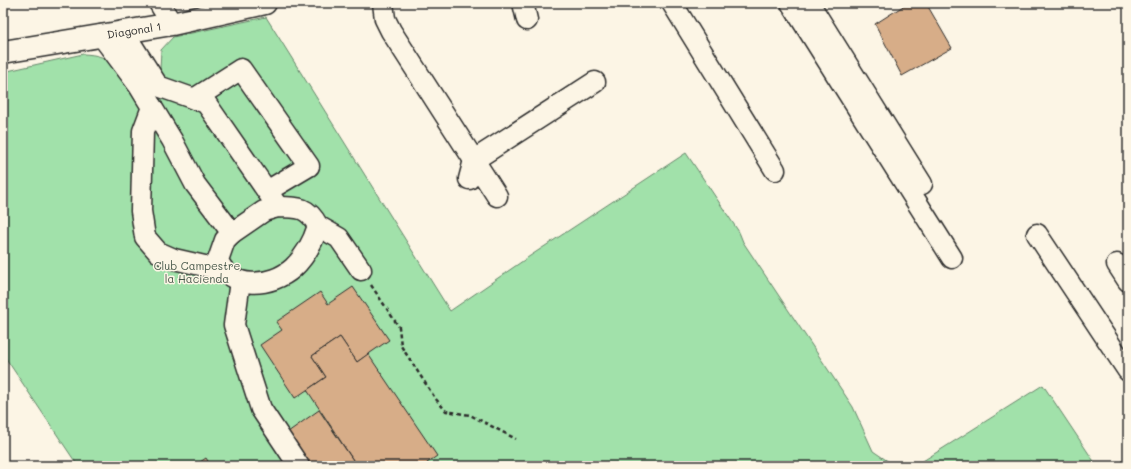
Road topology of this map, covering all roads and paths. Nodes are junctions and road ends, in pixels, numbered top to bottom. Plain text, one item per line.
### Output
1 (159, 3) edge
2 (265, 3) edge
3 (383, 3) edge
4 (672, 3) edge
5 (792, 3) edge
6 (809, 3) edge
7 (172, 24) junction
8 (123, 31) junction
9 (101, 35) junction
10 (3, 52) edge
11 (595, 82) dead end
12 (151, 96) junction
13 (194, 99) junction
14 (474, 160) junction
15 (775, 170) dead end
16 (468, 180) dead end
17 (922, 184) dead end
18 (497, 196) dead end
19 (273, 199) junction
20 (318, 226) junction
21 (232, 233) junction
22 (1037, 234) dead end
23 (952, 258) dead end
24 (1117, 264) dead end
25 (222, 270) junction
26 (361, 270) joint
27 (240, 281) junction
28 (1128, 281) edge
29 (1128, 371) edge
30 (516, 439) dead end
31 (299, 466) edge

1 - 7 street
2 - 7 main road, Diagonal 1
3 - 14 street
4 - 15 street
5 - 23 street
6 - 17 street
7 - 8 main road, Diagonal 1
8 - 9 main road, Diagonal 1
8 - 12 street
9 - 10 main road, Diagonal 1
9 - 12 street
11 - 14 street
12 - 13 street
12 - 21 street
12 - 25 street
13 - 19 street
13 - 19 street
14 - 16 street
14 - 18 street
19 - 20 street
19 - 21 street
20 - 26 street
20 - 27 street
21 - 25 street
22 - 29 street
24 - 28 street
25 - 27 street
26 - 30 path
27 - 31 street

